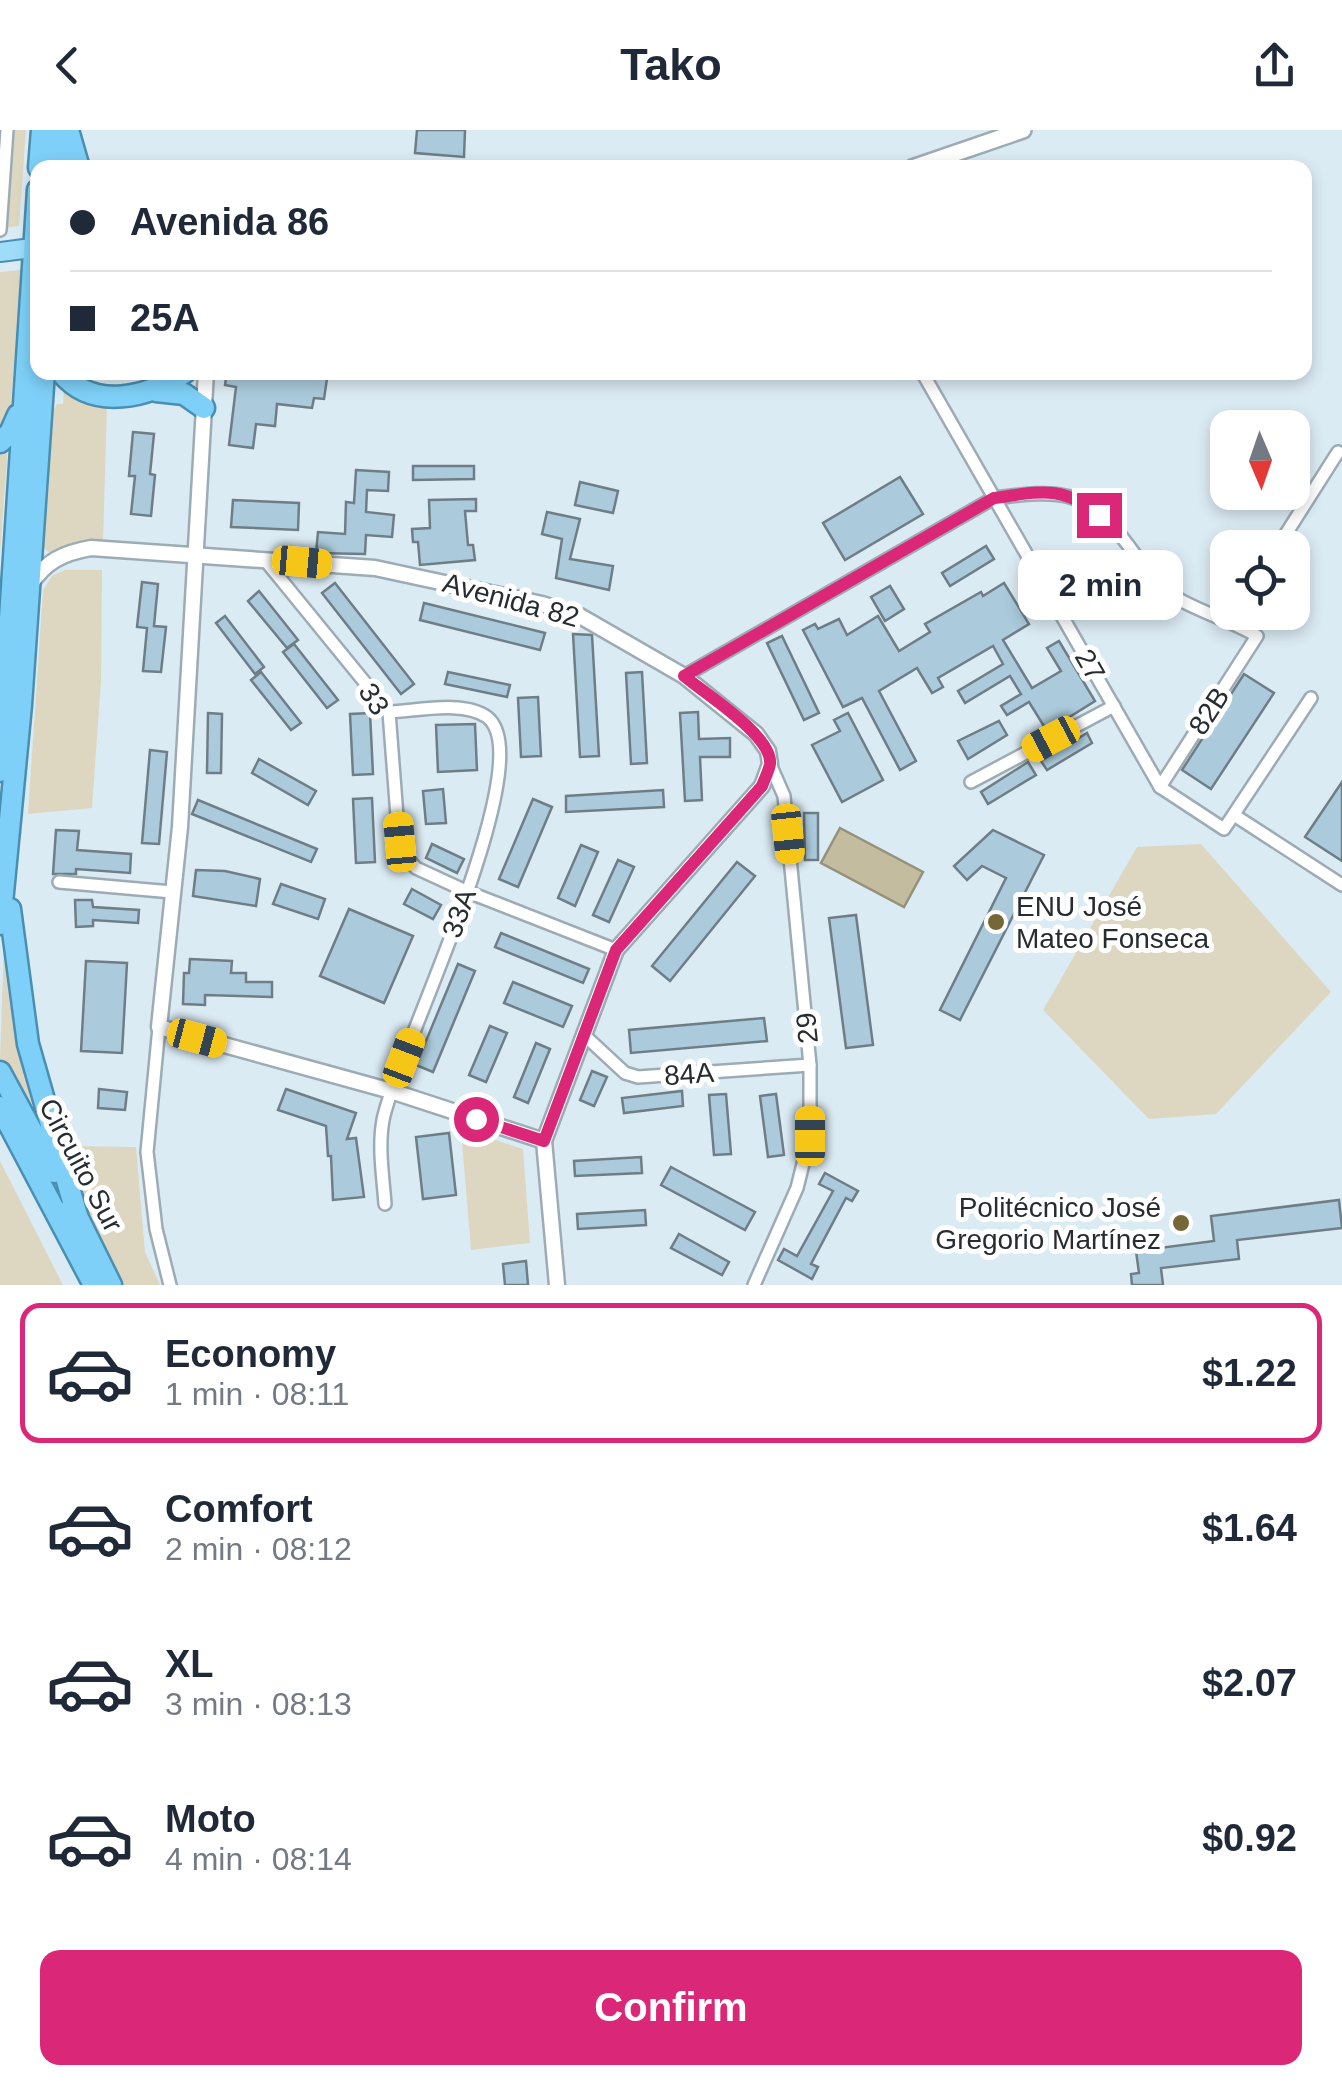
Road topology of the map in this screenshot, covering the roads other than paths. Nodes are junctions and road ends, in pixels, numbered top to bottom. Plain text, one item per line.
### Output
1 (7, 130) edge
2 (42, 130) edge
3 (64, 130) edge
4 (1023, 130) edge
5 (40, 160) edge
6 (59, 160) edge
7 (76, 160) edge
8 (935, 160) edge
9 (0, 230) edge
10 (24, 249) dead end
11 (0, 252) edge
12 (30, 309) edge
13 (43, 380) edge
14 (70, 380) edge
15 (172, 380) edge
16 (206, 380) edge
17 (927, 380) edge
18 (153, 391) junction
19 (24, 398) junction
20 (204, 408) junction
21 (0, 442) edge
22 (1338, 452) dead end
23 (994, 498) junction
24 (1288, 530) edge
25 (14, 550) junction
26 (198, 555) junction
27 (265, 560) junction
28 (0, 569) edge
29 (28, 588) junction
30 (1210, 608) edge
31 (1250, 630) edge
32 (684, 676) junction
33 (1311, 698) dead end
34 (1114, 706) junction
35 (389, 712) junction
36 (770, 764) junction
37 (0, 771) edge
38 (971, 782) dead end
39 (1160, 786) junction
40 (1234, 814) junction
41 (8, 856) junction
42 (58, 882) dead end
43 (1342, 885) edge
44 (172, 892) junction
45 (468, 892) junction
46 (0, 924) edge
47 (616, 950) junction
48 (159, 1027) junction
49 (584, 1034) junction
50 (810, 1064) junction
51 (0, 1072) edge
52 (391, 1091) junction
53 (0, 1107) edge
54 (544, 1141) junction
55 (385, 1204) dead end
56 (78, 1219) junction
57 (94, 1285) edge
58 (112, 1285) edge
59 (170, 1285) edge
60 (556, 1285) edge
61 (754, 1285) edge

1 - 9 street
2 - 5 highway
3 - 6 highway
3 - 7 highway
4 - 8 main road
10 - 11 main road
12 - 19 highway
13 - 29 highway
14 - 18 highway
15 - 18 highway
16 - 20 street
17 - 23 street, 27
18 - 20 highway
19 - 21 highway
19 - 25 highway
20 - 26 street
22 - 24 street
23 - 30 street
23 - 32 street
23 - 34 street, 27
25 - 28 highway
25 - 37 highway
26 - 27 street, Avenida 82
26 - 29 street, Avenida 82
26 - 44 street
27 - 32 street, Avenida 82
27 - 35 street, 33
29 - 41 highway
31 - 39 street, 82B
32 - 36 street, Avenida 82
33 - 40 street
34 - 38 street
34 - 39 street, 27
35 - 45 street, 33
35 - 45 street, 33A
36 - 47 street
36 - 50 street, 29
39 - 40 street, 27
40 - 43 street
41 - 46 highway
41 - 56 highway
42 - 44 street
44 - 48 street
45 - 47 street
45 - 52 street, 33A
47 - 49 street
48 - 52 street
48 - 59 street
49 - 50 street, 84A
49 - 54 street
50 - 61 street, 29
51 - 56 highway, Circuito Sur
52 - 54 street
52 - 55 street, 33A
53 - 57 highway, Circuito Sur
54 - 60 street
56 - 58 highway, Circuito Sur

